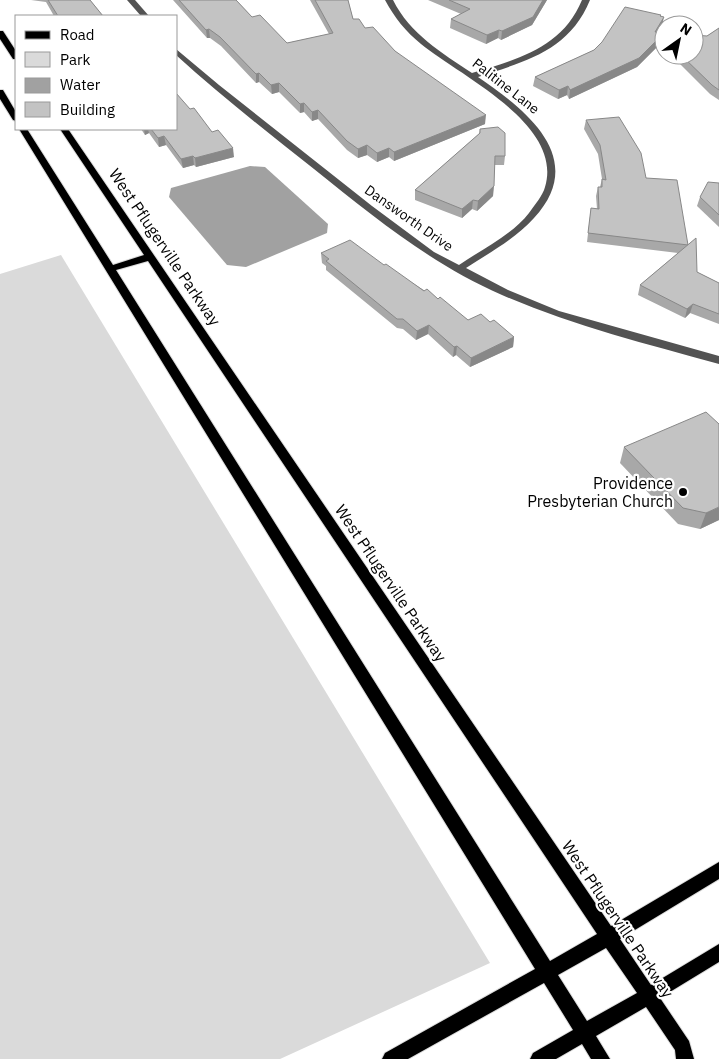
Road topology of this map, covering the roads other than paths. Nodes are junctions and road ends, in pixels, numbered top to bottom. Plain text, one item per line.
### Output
1 (131, 0) edge
2 (389, 0) edge
3 (586, 0) edge
4 (144, 15) edge
5 (0, 33) edge
6 (3, 44) edge
7 (178, 53) edge
8 (15, 57) edge
9 (472, 76) junction
10 (0, 92) edge
11 (15, 116) edge
12 (24, 130) edge
13 (65, 130) edge
14 (150, 257) junction
15 (110, 269) junction
16 (459, 269) junction
17 (719, 360) edge
18 (719, 870) edge
19 (607, 938) junction
20 (719, 952) edge
21 (547, 972) junction
22 (648, 995) junction
23 (585, 1032) junction
24 (391, 1059) edge
25 (539, 1059) edge
26 (601, 1059) edge
27 (685, 1059) edge

1 - 4 street
2 - 9 street, Palitine Lane
3 - 9 street
5 - 6 main road
6 - 8 main road
7 - 16 street, Dansworth Drive
9 - 16 street, Palitine Lane
10 - 11 main road
12 - 15 main road
13 - 14 main road, West Pflugerville Parkway
14 - 15 main road
14 - 19 main road, West Pflugerville Parkway
15 - 21 main road
16 - 17 street, Dansworth Drive
18 - 19 main road
19 - 21 main road
19 - 22 main road, West Pflugerville Parkway
20 - 22 main road
21 - 23 main road
21 - 24 main road
22 - 23 main road
22 - 27 main road, West Pflugerville Parkway
23 - 25 main road
23 - 26 main road

